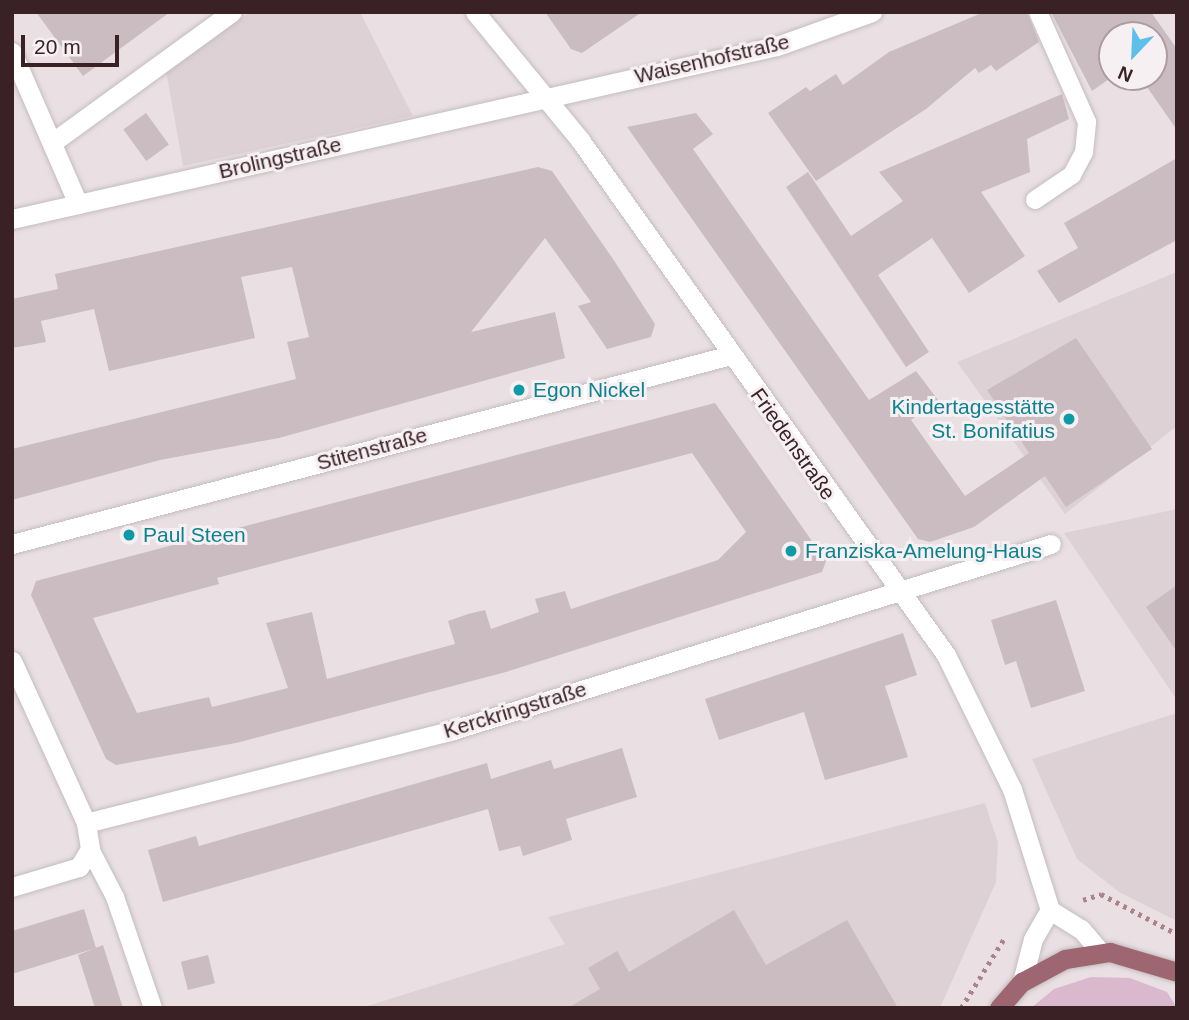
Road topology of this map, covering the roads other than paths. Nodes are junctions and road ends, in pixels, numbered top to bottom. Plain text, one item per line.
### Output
1 (232, 12) edge
2 (475, 12) edge
3 (872, 12) edge
4 (1038, 12) edge
5 (847, 17) edge
6 (12, 52) edge
7 (548, 98) junction
8 (53, 142) junction
9 (1035, 200) dead end
10 (78, 204) junction
11 (12, 219) edge
12 (731, 355) junction
13 (12, 544) edge
14 (1051, 544) dead end
15 (900, 592) junction
16 (12, 662) edge
17 (86, 823) junction
18 (90, 849) junction
19 (12, 887) edge
20 (1050, 910) junction
21 (1100, 952) junction
22 (1177, 972) edge
23 (1022, 982) junction
24 (153, 1008) edge
25 (999, 1008) edge

1 - 8 street
2 - 7 street, Friedenstraße
3 - 5 street, Waisenhofstraße
4 - 9 lane
5 - 7 street, Waisenhofstraße
6 - 8 street
7 - 10 street, Brolingstraße
7 - 12 street, Friedenstraße
8 - 10 street
10 - 11 street, Brolingstraße
12 - 13 street, Stitenstraße
12 - 15 street, Friedenstraße
14 - 15 street, Kerckringstraße
15 - 17 street, Kerckringstraße
15 - 20 street, Friedenstraße
16 - 17 street
17 - 18 street
18 - 19 street
18 - 24 lane
20 - 21 street
20 - 23 street
21 - 22 main road
21 - 23 main road
23 - 25 main road

